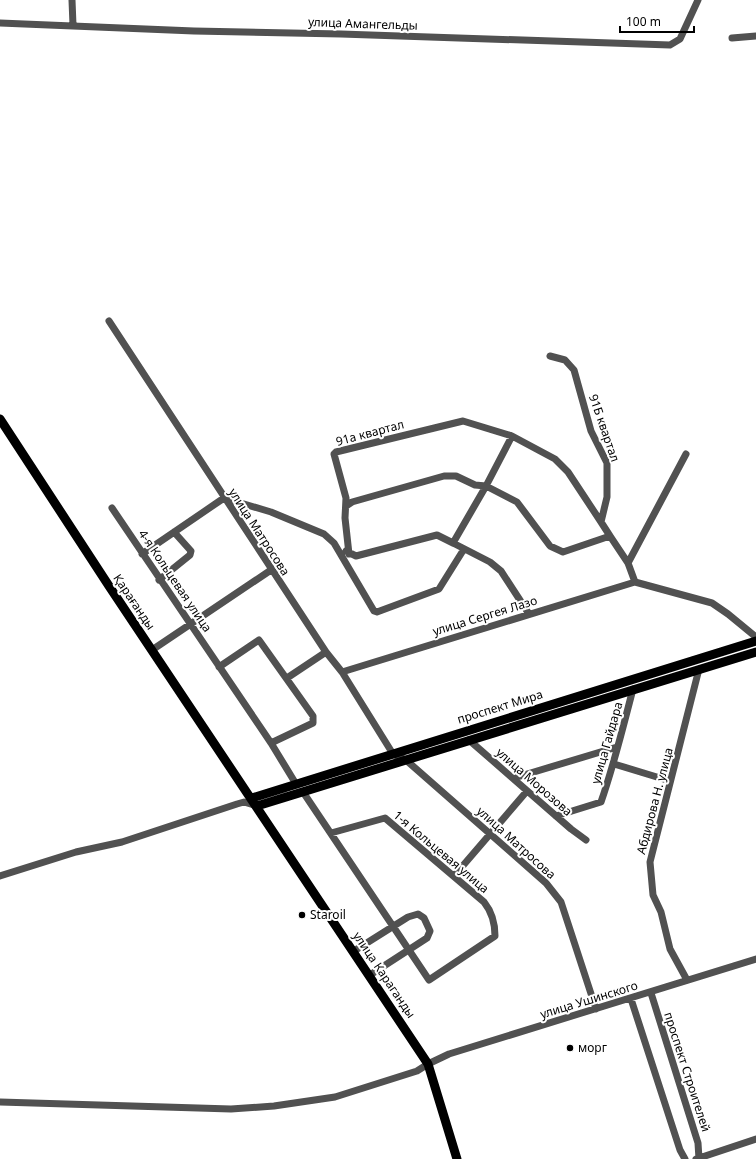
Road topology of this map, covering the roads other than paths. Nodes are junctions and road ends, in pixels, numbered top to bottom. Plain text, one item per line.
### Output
1 (72, 0) edge
2 (698, 0) edge
3 (0, 23) edge
4 (73, 25) junction
5 (756, 36) edge
6 (732, 38) dead end
7 (109, 321) dead end
8 (550, 356) dead end
9 (0, 419) edge
10 (512, 436) junction
11 (686, 454) dead end
12 (486, 486) junction
13 (224, 498) junction
14 (346, 506) junction
15 (112, 508) dead end
16 (601, 522) junction
17 (174, 532) junction
18 (610, 536) junction
19 (334, 543) junction
20 (453, 543) junction
21 (464, 549) junction
22 (142, 554) junction
23 (349, 554) junction
24 (628, 563) junction
25 (271, 570) junction
26 (159, 580) junction
27 (635, 582) junction
28 (529, 614) junction
29 (192, 624) junction
30 (756, 637) edge
31 (756, 641) edge
32 (152, 650) junction
33 (326, 652) junction
34 (756, 652) edge
35 (219, 667) junction
36 (699, 669) junction
37 (342, 672) junction
38 (286, 678) junction
39 (633, 689) junction
40 (469, 740) junction
41 (271, 743) junction
42 (617, 747) junction
43 (393, 754) junction
44 (406, 760) junction
45 (614, 764) junction
46 (514, 778) junction
47 (670, 781) junction
48 (296, 784) junction
49 (527, 791) junction
50 (303, 792) junction
51 (248, 800) junction
52 (257, 806) junction
53 (556, 816) junction
54 (331, 833) junction
55 (491, 834) junction
56 (586, 840) dead end
57 (0, 876) edge
58 (454, 876) junction
59 (394, 926) junction
60 (410, 950) junction
61 (354, 951) junction
62 (756, 959) edge
63 (370, 975) junction
64 (687, 980) junction
65 (650, 993) junction
66 (631, 999) junction
67 (596, 1009) junction
68 (428, 1064) junction
69 (0, 1102) edge
70 (756, 1138) edge
71 (457, 1159) edge
72 (685, 1159) edge
73 (698, 1159) edge

1 - 4 street
2 - 4 street, улица Амангельды
3 - 4 street, улица Амангельды
5 - 6 street
7 - 13 street, улица Матросова
8 - 16 street, 91Б квартал
9 - 32 main road, Қарағанды
10 - 12 street
10 - 14 street, 91а квартал
10 - 16 street
11 - 24 street
12 - 14 street
12 - 18 street
12 - 20 street
13 - 17 street
13 - 19 street
13 - 25 street, улица Матросова
14 - 23 street
15 - 22 street, 4-я Кольцевая улица
16 - 18 street
17 - 22 street
17 - 26 street
18 - 24 street
19 - 21 street
19 - 23 street
20 - 21 street
20 - 23 street
21 - 28 street
22 - 26 street, 4-я Кольцевая улица
24 - 27 street
25 - 29 street
25 - 33 street, улица Матросова
26 - 29 street, 4-я Кольцевая улица
27 - 28 street, улица Сергея Лазо
27 - 30 street
28 - 37 street, улица Сергея Лазо
29 - 32 street
29 - 35 street, 4-я Кольцевая улица
31 - 43 main road, проспект Мира
32 - 51 main road, Қарағанды
33 - 37 street, улица Матросова
33 - 38 street
34 - 36 main road, проспект Мира
35 - 38 street
35 - 41 street, 4-я Кольцевая улица
36 - 39 main road, проспект Мира
36 - 47 street, Абдирова Н. улица
37 - 43 street, улица Матросова
38 - 41 street
39 - 40 main road, проспект Мира
39 - 42 street, улица Гайдара
40 - 44 main road, проспект Мира
40 - 46 street, улица Морозова
41 - 48 street, 4-я Кольцевая улица
42 - 45 street, улица Гайдара
42 - 46 street
43 - 44 street, улица Матросова
43 - 48 main road, проспект Мира
44 - 50 main road, проспект Мира
44 - 55 street, улица Матросова
45 - 47 street
45 - 53 street, улица Гайдара
46 - 49 street, улица Морозова
47 - 64 street, Абдирова Н. улица
48 - 51 main road, проспект Мира
49 - 53 street, улица Морозова
49 - 55 street
50 - 52 main road, проспект Мира
50 - 54 street, 1-я Кольцевая улица
51 - 52 main road, улица Караганды
51 - 57 street
52 - 61 main road, улица Караганды
53 - 56 street, улица Морозова
54 - 58 street, 1-я Кольцевая улица
54 - 59 street, 1-я Кольцевая улица
55 - 58 street
55 - 67 street, улица Матросова
58 - 60 street, 1-я Кольцевая улица
59 - 60 street, 1-я Кольцевая улица
59 - 60 street
59 - 61 street
60 - 63 street
61 - 63 main road, улица Караганды
62 - 64 street, улица Ушинского
63 - 68 main road, улица Караганды
64 - 65 street, улица Ушинского
65 - 66 street, улица Ушинского
65 - 73 street, проспект Строителей
66 - 67 street, улица Ушинского
66 - 72 street
67 - 68 street, улица Ушинского
68 - 69 street, улица Ушинского
68 - 71 main road, улица Караганды
70 - 73 street

